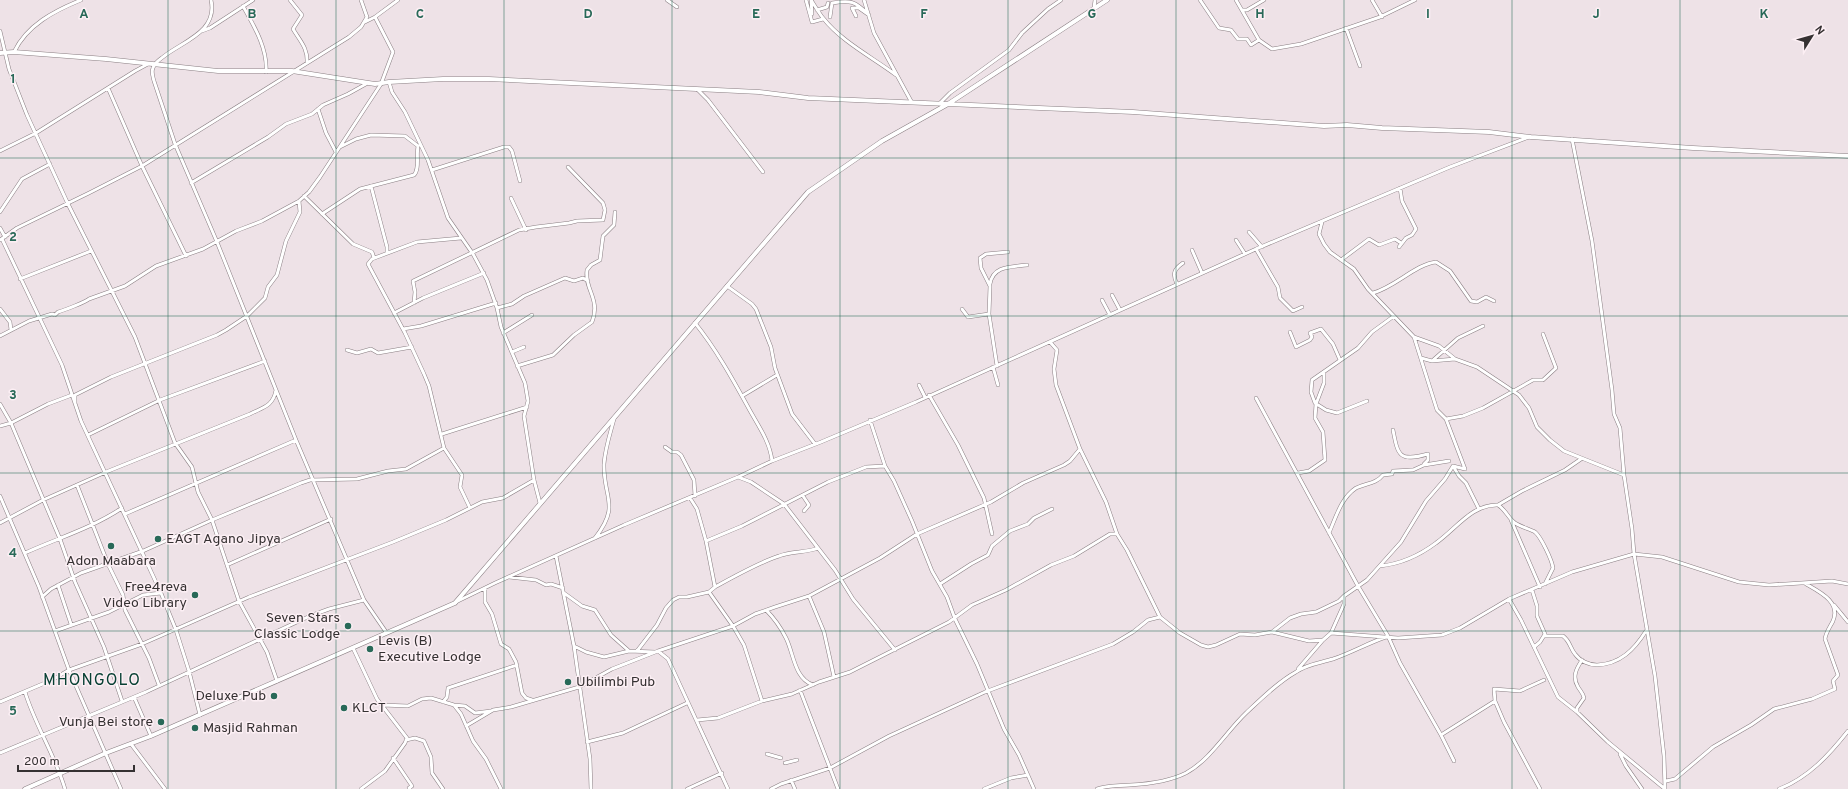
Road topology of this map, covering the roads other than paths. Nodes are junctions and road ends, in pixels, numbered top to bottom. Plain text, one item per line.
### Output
1 (80, 0) edge
2 (212, 0) edge
3 (252, 0) edge
4 (290, 0) edge
5 (361, 0) edge
6 (398, 0) edge
7 (667, 0) edge
8 (806, 0) edge
9 (811, 0) edge
10 (864, 0) edge
11 (1061, 0) edge
12 (1095, 0) edge
13 (1107, 0) edge
14 (1200, 0) edge
15 (1236, 0) edge
16 (1264, 0) edge
17 (1372, 0) edge
18 (1415, 0) edge
19 (838, 1) edge
20 (828, 2) dead end
21 (243, 6) junction
22 (677, 7) dead end
23 (1094, 8) junction
24 (817, 10) junction
25 (1242, 10) junction
26 (869, 15) junction
27 (856, 16) dead end
28 (375, 17) junction
29 (830, 17) dead end
30 (1382, 17) junction
31 (824, 19) junction
32 (364, 22) junction
33 (812, 22) junction
34 (1346, 28) junction
35 (0, 31) edge
36 (202, 31) junction
37 (1259, 40) junction
38 (5, 52) junction
39 (14, 52) junction
40 (0, 53) edge
41 (307, 63) junction
42 (149, 64) junction
43 (155, 64) junction
44 (1360, 66) dead end
45 (266, 72) junction
46 (292, 72) junction
47 (896, 75) junction
48 (389, 82) junction
49 (366, 84) junction
50 (381, 84) junction
51 (108, 88) junction
52 (697, 90) junction
53 (911, 101) junction
54 (940, 103) junction
55 (948, 104) junction
56 (318, 109) junction
57 (36, 133) junction
58 (1531, 137) junction
59 (1572, 139) junction
60 (175, 144) junction
61 (418, 146) junction
62 (339, 147) junction
63 (0, 151) edge
64 (424, 151) junction
65 (336, 152) junction
66 (1848, 156) edge
67 (50, 164) junction
68 (142, 166) junction
69 (568, 167) dead end
70 (432, 170) junction
71 (763, 172) dead end
72 (520, 180) dead end
73 (191, 183) junction
74 (371, 186) junction
75 (1400, 188) junction
76 (304, 196) junction
77 (511, 198) dead end
78 (299, 201) junction
79 (68, 204) junction
80 (0, 212) edge
81 (615, 212) dead end
82 (322, 214) junction
83 (1322, 222) junction
84 (0, 228) edge
85 (526, 230) junction
86 (1249, 232) dead end
87 (462, 238) junction
88 (2, 239) edge
89 (1236, 240) dead end
90 (217, 242) junction
91 (1262, 246) junction
92 (1256, 249) junction
93 (1192, 250) dead end
94 (91, 251) junction
95 (1008, 252) dead end
96 (387, 253) junction
97 (473, 254) junction
98 (1245, 254) junction
99 (186, 256) junction
100 (374, 258) junction
101 (1341, 260) junction
102 (1184, 262) dead end
103 (1027, 265) dead end
104 (484, 273) junction
105 (1202, 273) junction
106 (20, 279) junction
107 (588, 281) junction
108 (1177, 284) junction
109 (727, 286) junction
110 (990, 286) junction
111 (111, 292) junction
112 (1373, 293) junction
113 (1112, 295) dead end
114 (1102, 300) dead end
115 (1494, 301) dead end
116 (414, 303) junction
117 (496, 303) junction
118 (1302, 307) dead end
119 (497, 308) junction
120 (0, 309) edge
121 (962, 309) dead end
122 (1120, 310) junction
123 (394, 313) junction
124 (989, 314) junction
125 (532, 315) dead end
126 (1110, 315) junction
127 (247, 316) junction
128 (1394, 316) junction
129 (40, 318) junction
130 (695, 323) junction
131 (1483, 326) dead end
132 (11, 330) junction
133 (403, 330) junction
134 (503, 332) junction
135 (1290, 332) dead end
136 (1543, 334) dead end
137 (0, 336) edge
138 (1414, 337) junction
139 (1050, 342) junction
140 (412, 347) junction
141 (524, 347) dead end
142 (1444, 349) junction
143 (347, 350) dead end
144 (512, 352) junction
145 (1421, 358) junction
146 (1455, 359) junction
147 (1340, 360) junction
148 (1432, 361) junction
149 (265, 362) junction
150 (145, 363) junction
151 (517, 366) junction
152 (997, 366) junction
153 (993, 367) junction
154 (1324, 372) junction
155 (777, 375) junction
156 (919, 385) dead end
157 (998, 385) dead end
158 (276, 390) junction
159 (1514, 391) junction
160 (72, 395) junction
161 (929, 395) junction
162 (742, 396) junction
163 (925, 397) junction
164 (1256, 398) dead end
165 (160, 400) junction
166 (1367, 401) dead end
167 (0, 404) edge
168 (1316, 404) junction
169 (75, 405) junction
170 (527, 407) junction
171 (614, 417) junction
172 (1446, 419) junction
173 (870, 420) junction
174 (11, 423) junction
175 (0, 426) edge
176 (1393, 430) dead end
177 (88, 434) junction
178 (442, 434) junction
179 (296, 440) junction
180 (176, 443) junction
181 (815, 444) junction
182 (665, 447) dead end
183 (444, 448) junction
184 (1080, 449) junction
185 (1581, 459) junction
186 (772, 461) junction
187 (1449, 461) dead end
188 (1423, 465) junction
189 (885, 466) junction
190 (1453, 466) junction
191 (106, 472) junction
192 (1298, 473) junction
193 (1624, 475) junction
194 (738, 477) junction
195 (314, 480) junction
196 (534, 480) junction
197 (196, 482) junction
198 (77, 485) junction
199 (0, 496) edge
200 (695, 496) junction
201 (803, 496) junction
202 (690, 498) junction
203 (43, 500) junction
204 (541, 504) junction
205 (784, 504) junction
206 (986, 504) junction
207 (1498, 505) junction
208 (122, 508) junction
209 (470, 508) junction
210 (1052, 509) dead end
211 (1479, 509) junction
212 (804, 511) dead end
213 (125, 514) junction
214 (1510, 518) junction
215 (10, 519) junction
216 (331, 519) junction
217 (212, 520) junction
218 (0, 524) edge
219 (93, 524) junction
220 (1329, 533) junction
221 (917, 534) junction
222 (992, 534) dead end
223 (1117, 534) junction
224 (60, 539) junction
225 (594, 540) junction
226 (706, 541) junction
227 (818, 548) junction
228 (143, 552) junction
229 (25, 553) junction
230 (1634, 554) junction
231 (556, 556) junction
232 (348, 559) junction
233 (108, 564) junction
234 (227, 565) junction
235 (1380, 566) junction
236 (507, 577) junction
237 (74, 578) junction
238 (841, 579) junction
239 (940, 584) junction
240 (1806, 584) junction
241 (1848, 584) edge
242 (58, 585) junction
243 (1544, 585) junction
244 (1358, 586) junction
245 (715, 587) junction
246 (1540, 587) junction
247 (485, 588) junction
248 (563, 588) junction
249 (1532, 590) junction
250 (709, 592) junction
251 (161, 593) junction
252 (564, 593) junction
253 (809, 596) junction
254 (1344, 596) junction
255 (42, 598) junction
256 (1509, 599) junction
257 (364, 600) junction
258 (239, 601) junction
259 (455, 603) junction
260 (1832, 603) junction
261 (125, 605) junction
262 (766, 610) junction
263 (1160, 617) junction
264 (91, 618) junction
265 (955, 618) junction
266 (1848, 622) edge
267 (71, 624) junction
268 (733, 626) junction
269 (176, 630) junction
270 (55, 631) junction
271 (1646, 631) junction
272 (386, 632) junction
273 (1272, 632) junction
274 (1331, 633) junction
275 (1388, 636) junction
276 (1545, 636) junction
277 (259, 639) junction
278 (1323, 640) junction
279 (142, 644) junction
280 (574, 646) junction
281 (1534, 647) junction
282 (353, 648) junction
283 (895, 650) junction
284 (629, 651) junction
285 (637, 651) junction
286 (657, 652) junction
287 (106, 656) junction
288 (1582, 660) junction
289 (517, 665) junction
290 (69, 670) junction
291 (189, 672) junction
292 (1295, 672) junction
293 (834, 677) junction
294 (1544, 680) dead end
295 (277, 681) junction
296 (159, 685) junction
297 (812, 685) junction
298 (579, 686) junction
299 (800, 690) junction
300 (25, 692) junction
301 (988, 692) junction
302 (134, 697) junction
303 (532, 700) junction
304 (122, 701) junction
305 (762, 701) junction
306 (1495, 701) junction
307 (0, 702) edge
308 (443, 702) junction
309 (687, 703) junction
310 (382, 705) junction
311 (454, 705) junction
312 (493, 710) junction
313 (1577, 712) junction
314 (88, 715) junction
315 (200, 715) junction
316 (697, 720) junction
317 (466, 726) junction
318 (1848, 732) edge
319 (42, 735) junction
320 (1441, 735) junction
321 (152, 736) junction
322 (406, 740) junction
323 (587, 742) junction
324 (131, 744) junction
325 (1615, 748) junction
326 (0, 753) edge
327 (106, 753) junction
328 (767, 754) dead end
329 (394, 758) junction
330 (781, 758) dead end
331 (797, 760) dead end
332 (1454, 762) dead end
333 (785, 763) dead end
334 (830, 768) junction
335 (60, 773) junction
336 (722, 773) junction
337 (1028, 775) junction
338 (791, 780) junction
339 (1666, 781) junction
340 (25, 789) edge
341 (65, 789) edge
342 (121, 789) edge
343 (165, 789) edge
344 (361, 789) edge
345 (410, 789) edge
346 (443, 789) edge
347 (501, 789) edge
348 (591, 789) edge
349 (687, 789) edge
350 (728, 789) edge
351 (771, 789) edge
352 (795, 789) edge
353 (838, 789) edge
354 (984, 789) edge
355 (1034, 789) edge
356 (1097, 789) edge
357 (1540, 789) edge
358 (1642, 789) edge
359 (1665, 789) edge
360 (1779, 789) edge

1 - 39 street
2 - 36 street
3 - 21 street
4 - 41 street
5 - 32 street
6 - 28 street
7 - 22 street
8 - 33 street
9 - 24 street
9 - 33 street
10 - 26 street
11 - 54 street
12 - 23 street
13 - 23 street
14 - 37 street
15 - 25 street
16 - 25 street
17 - 30 street
18 - 30 street
19 - 26 street
19 - 29 street
20 - 24 street
21 - 36 street
21 - 45 street
23 - 55 street
24 - 31 street
25 - 37 street
26 - 27 street
26 - 47 street
28 - 32 street
28 - 50 street
30 - 34 street
31 - 33 street
31 - 47 street
32 - 41 street
34 - 37 street
34 - 44 street
35 - 38 street
36 - 43 street
38 - 39 street
38 - 40 street
38 - 57 street
39 - 42 street
41 - 46 street
42 - 43 street
42 - 51 street
43 - 45 street
43 - 60 street
45 - 46 street
46 - 49 street
46 - 60 street
47 - 53 street
48 - 50 street
48 - 52 street
48 - 64 street
49 - 50 street
49 - 56 street
50 - 62 street
51 - 57 street
51 - 68 street
52 - 53 street
52 - 71 street
53 - 54 street
54 - 55 street
55 - 58 street
55 - 109 street
56 - 65 street
56 - 73 street
57 - 63 street
57 - 67 street
58 - 59 street
58 - 75 street
59 - 66 street
59 - 193 street
60 - 68 street
60 - 73 street
61 - 62 street
61 - 64 street
61 - 74 street
62 - 65 street
64 - 70 street
65 - 76 street
67 - 79 street
67 - 80 street
68 - 79 street
68 - 99 street
69 - 85 street
70 - 72 street
70 - 87 street
73 - 90 street
74 - 82 street
74 - 96 street
75 - 83 street
75 - 101 street
76 - 78 street
76 - 82 street
77 - 85 street
78 - 90 street
78 - 127 street
79 - 88 street
79 - 94 street
81 - 107 street
82 - 100 street
83 - 91 street
83 - 101 street
84 - 88 street
85 - 97 street
86 - 91 street
87 - 96 street
87 - 97 street
88 - 106 street
89 - 98 street
90 - 99 street
90 - 127 street
91 - 92 street
92 - 98 street
92 - 118 street
93 - 105 street
94 - 106 street
94 - 111 street
95 - 110 street
96 - 100 street
97 - 104 street
97 - 116 street
98 - 105 street
99 - 111 street
100 - 123 street
101 - 112 street
102 - 108 street
103 - 110 street
104 - 116 street
104 - 117 street
105 - 108 street
106 - 129 street
107 - 119 street
107 - 151 street
108 - 122 street
109 - 130 street
109 - 155 street
110 - 124 street
111 - 129 street
111 - 150 street
112 - 115 street
112 - 128 street
113 - 122 street
114 - 126 street
116 - 123 street
117 - 119 street
117 - 133 street
119 - 134 street
120 - 132 street
121 - 124 street
122 - 126 street
123 - 133 street
124 - 152 street
125 - 134 street
126 - 139 street
127 - 149 street
127 - 150 street
128 - 138 street
128 - 147 street
129 - 132 street
129 - 160 street
130 - 162 street
130 - 171 street
131 - 142 street
132 - 137 street
133 - 140 street
134 - 144 street
135 - 147 street
136 - 159 street
138 - 142 street
138 - 145 street
139 - 152 street
139 - 184 street
140 - 143 street
140 - 178 street
141 - 144 street
142 - 146 street
142 - 148 street
144 - 151 street
145 - 148 street
145 - 172 street
146 - 148 street
146 - 159 street
147 - 154 street
149 - 158 street
149 - 165 street
150 - 165 street
150 - 169 street
151 - 170 street
152 - 153 street
153 - 157 street
153 - 161 street
154 - 168 street
154 - 168 street
155 - 162 street
155 - 181 street
156 - 163 street
158 - 179 street
158 - 180 street
159 - 172 street
159 - 185 street
160 - 169 street
160 - 174 street
161 - 163 street
161 - 206 street
162 - 186 street
163 - 173 street
164 - 192 street
165 - 177 street
165 - 180 street
166 - 168 street
167 - 174 street
168 - 192 street
169 - 177 street
170 - 178 street
170 - 196 street
171 - 204 street
171 - 225 street
172 - 190 street
173 - 181 street
173 - 189 street
174 - 175 street
174 - 203 street
176 - 188 street
177 - 191 street
178 - 183 street
179 - 195 street
179 - 197 street
180 - 191 street
180 - 197 street
181 - 186 street
182 - 200 street
183 - 195 street
183 - 209 street
184 - 206 street
184 - 223 street
185 - 193 street
185 - 207 street
186 - 194 street
187 - 188 street
188 - 220 street
189 - 201 street
189 - 221 street
190 - 211 street
190 - 235 street
191 - 198 street
191 - 208 street
192 - 220 street
193 - 230 street
194 - 200 street
194 - 205 street
195 - 216 street
195 - 217 street
196 - 204 street
196 - 209 street
197 - 213 street
197 - 217 street
198 - 203 street
198 - 219 street
199 - 215 street
200 - 202 street
201 - 205 street
201 - 212 street
202 - 225 street
202 - 226 street
203 - 215 street
203 - 224 street
204 - 259 street
205 - 226 street
205 - 227 street
206 - 221 street
206 - 222 street
207 - 211 street
207 - 214 street
208 - 213 street
208 - 219 street
209 - 232 street
210 - 239 street
211 - 235 street
213 - 228 street
214 - 243 street
214 - 246 street
215 - 218 street
215 - 229 street
216 - 232 street
216 - 234 street
217 - 228 street
217 - 234 street
219 - 224 street
219 - 233 street
220 - 244 street
221 - 238 street
221 - 239 street
223 - 263 street
223 - 265 street
224 - 229 street
224 - 237 street
225 - 231 street
226 - 245 street
227 - 238 street
227 - 245 street
228 - 233 street
228 - 251 street
229 - 255 street
230 - 240 street
230 - 243 street
230 - 271 street
231 - 236 street
231 - 248 street
232 - 257 street
232 - 258 street
233 - 237 street
233 - 261 street
234 - 258 street
235 - 244 street
236 - 247 street
236 - 248 street
237 - 242 street
237 - 264 street
238 - 253 street
238 - 283 street
239 - 265 street
240 - 241 street
240 - 260 street
242 - 255 street
242 - 267 street
243 - 246 street
244 - 254 street
244 - 275 street
245 - 250 street
246 - 249 street
247 - 259 street
247 - 289 street
248 - 252 street
249 - 256 street
249 - 276 street
250 - 268 street
250 - 285 street
251 - 261 street
251 - 269 street
252 - 280 street
252 - 284 street
253 - 262 street
253 - 293 street
254 - 273 street
254 - 274 street
255 - 270 street
256 - 275 street
256 - 281 street
257 - 272 street
257 - 277 street
258 - 269 street
258 - 277 street
259 - 272 street
260 - 266 street
260 - 339 street
261 - 264 street
261 - 279 street
262 - 268 street
262 - 297 street
263 - 273 street
263 - 301 street
264 - 267 street
264 - 287 street
265 - 283 street
265 - 301 street
267 - 270 street
268 - 286 street
268 - 305 street
269 - 279 street
269 - 291 street
270 - 290 street
271 - 288 street
271 - 339 street
272 - 282 street
273 - 278 street
274 - 275 street
274 - 278 street
275 - 292 street
275 - 320 street
276 - 281 street
276 - 288 street
277 - 291 street
277 - 295 street
278 - 292 street
279 - 287 street
279 - 296 street
280 - 284 street
280 - 298 street
281 - 313 street
282 - 295 street
282 - 310 street
283 - 293 street
284 - 285 street
285 - 286 street
286 - 298 street
286 - 309 street
287 - 290 street
287 - 304 street
288 - 313 street
289 - 303 street
289 - 308 street
290 - 300 street
290 - 314 street
291 - 296 street
291 - 315 street
292 - 356 street
293 - 297 street
294 - 306 street
295 - 315 street
296 - 302 street
297 - 299 street
298 - 303 street
298 - 323 street
299 - 305 street
299 - 334 street
300 - 307 street
300 - 319 street
301 - 334 street
301 - 337 street
302 - 304 street
302 - 321 street
303 - 312 street
304 - 314 street
305 - 316 street
306 - 320 street
306 - 357 street
308 - 310 street
308 - 311 street
309 - 316 street
309 - 323 street
310 - 322 street
311 - 312 street
311 - 317 street
312 - 317 street
313 - 325 street
314 - 319 street
314 - 327 street
315 - 321 street
316 - 336 street
317 - 347 street
318 - 360 street
319 - 326 street
319 - 335 street
320 - 332 street
321 - 324 street
322 - 329 street
322 - 346 street
323 - 348 street
324 - 327 street
324 - 343 street
325 - 358 street
325 - 359 street
327 - 335 street
327 - 342 street
328 - 330 street
329 - 344 street
329 - 345 street
331 - 333 street
334 - 338 street
334 - 353 street
335 - 340 street
335 - 341 street
336 - 349 street
336 - 350 street
337 - 354 street
337 - 355 street
338 - 351 street
338 - 352 street
339 - 359 street

